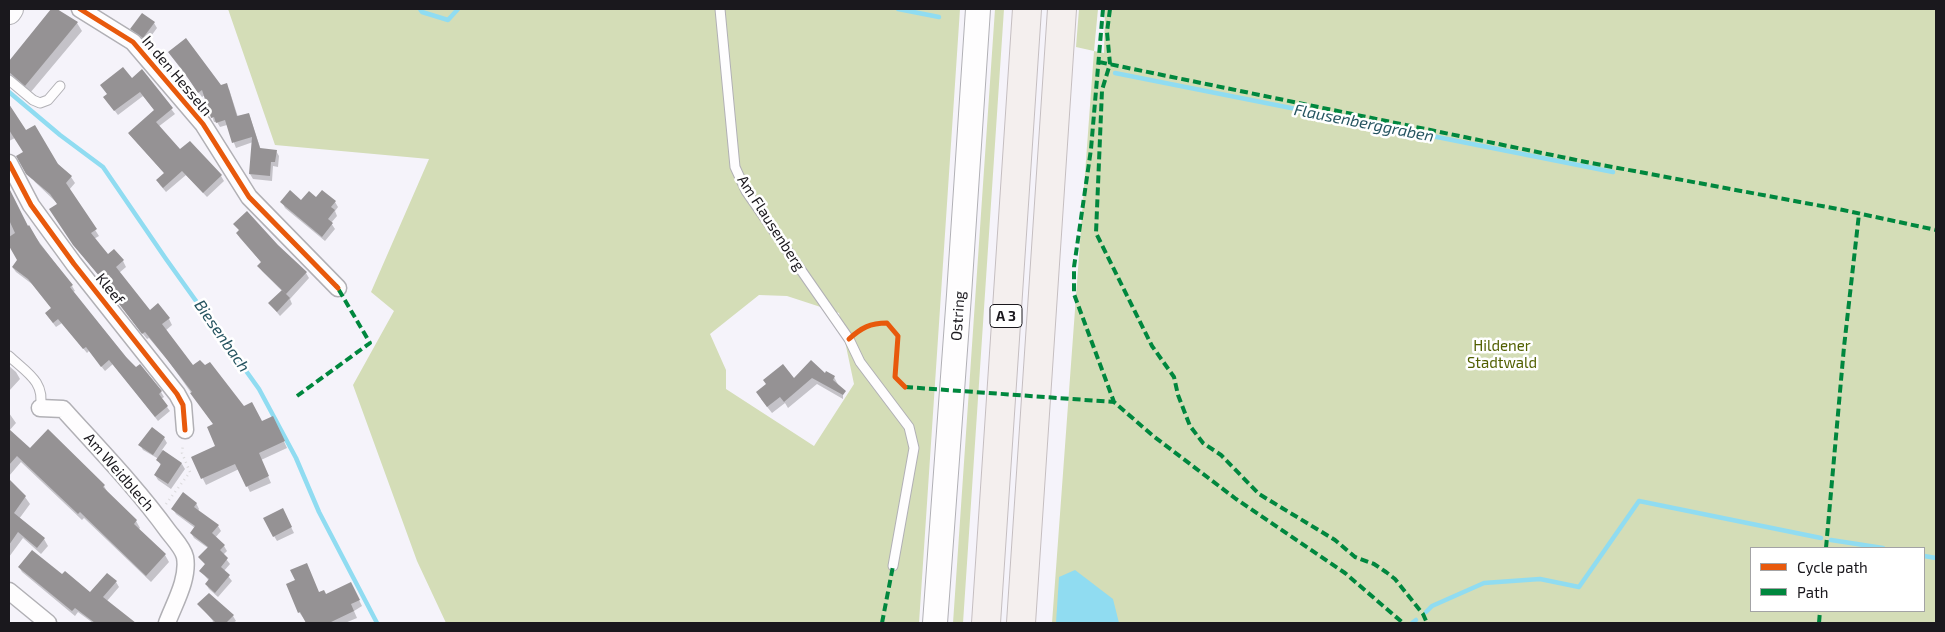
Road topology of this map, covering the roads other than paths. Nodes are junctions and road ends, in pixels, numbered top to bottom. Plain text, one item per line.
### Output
1 (11, 9) edge
2 (80, 9) edge
3 (720, 9) edge
4 (978, 9) edge
5 (1027, 9) edge
6 (1062, 9) edge
7 (9, 12) edge
8 (9, 80) edge
9 (60, 86) dead end
10 (9, 163) edge
11 (338, 288) dead end
12 (9, 356) edge
13 (40, 408) joint
14 (185, 430) road end
15 (894, 566) dead end
16 (9, 592) edge
17 (169, 622) edge
18 (48, 623) edge
19 (935, 623) edge
20 (986, 623) edge
21 (1021, 623) edge

1 - 7 main road
2 - 11 street, In den Hesseln
3 - 15 lane, Am Flausenberg
4 - 19 main road, Ostring
5 - 20 highway, A 3
6 - 21 highway, A 3
8 - 9 lane
10 - 14 street, Kleef
12 - 13 lane, Am Weidblech
13 - 17 street, Am Weidblech
16 - 18 street

